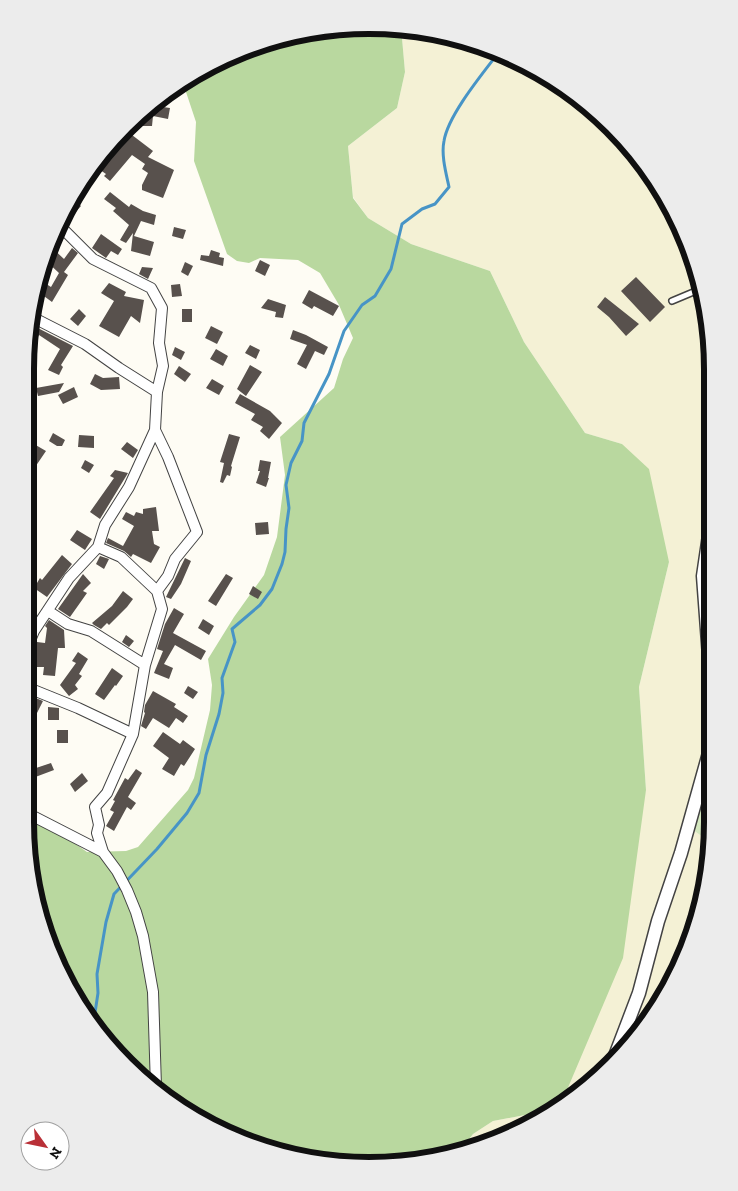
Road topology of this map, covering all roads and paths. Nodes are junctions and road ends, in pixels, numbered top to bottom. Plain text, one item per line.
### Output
1 (64, 231) edge
2 (695, 291) edge
3 (672, 301) dead end
4 (38, 320) edge
5 (157, 392) junction
6 (155, 430) junction
7 (98, 547) junction
8 (704, 569) edge
9 (704, 589) edge
10 (156, 591) junction
11 (48, 611) junction
12 (34, 631) edge
13 (145, 665) junction
14 (34, 690) edge
15 (133, 734) junction
16 (704, 770) edge
17 (34, 817) edge
18 (103, 852) junction
19 (619, 1045) edge
20 (156, 1080) edge

1 - 5 street
2 - 3 lane
4 - 5 street
5 - 6 street
6 - 7 street
6 - 10 street
7 - 10 street
7 - 11 street
8 - 9 street
10 - 13 street
11 - 12 street
11 - 13 street
13 - 15 street
14 - 15 street
15 - 18 street
16 - 19 street
17 - 18 street
18 - 20 street

